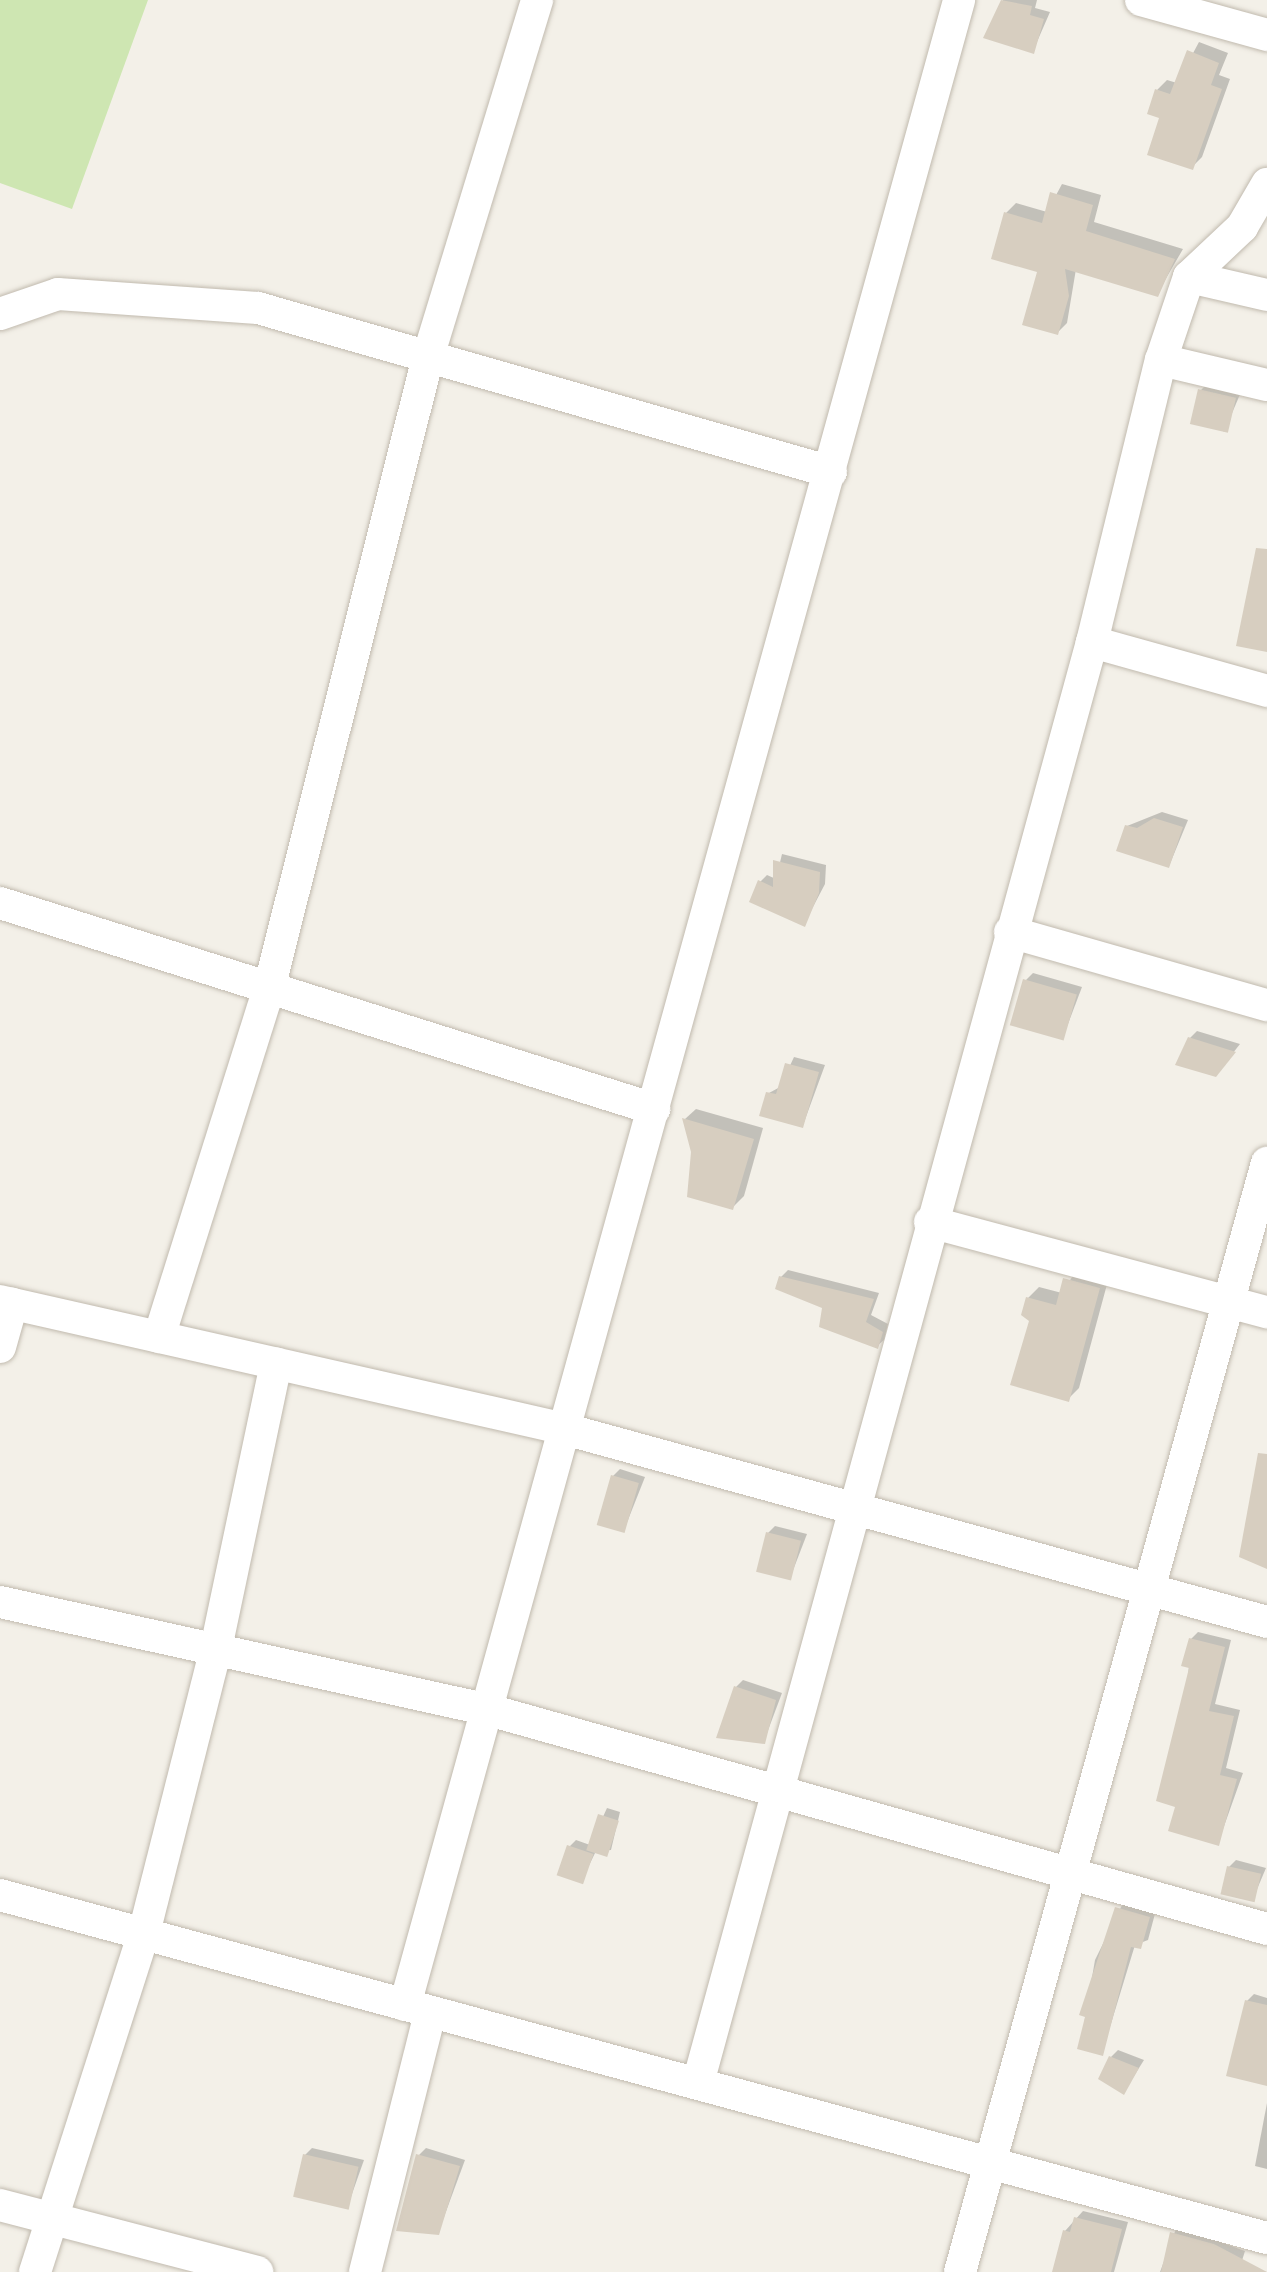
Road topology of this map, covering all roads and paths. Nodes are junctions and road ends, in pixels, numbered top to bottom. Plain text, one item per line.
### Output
1 (537, 0) edge
2 (959, 0) edge
3 (1141, 0) edge
4 (1267, 35) edge
5 (1267, 184) edge
6 (1189, 278) junction
7 (1267, 295) edge
8 (0, 314) edge
9 (428, 357) junction
10 (1161, 360) junction
11 (1267, 385) edge
12 (830, 472) junction
13 (1092, 642) junction
14 (1267, 690) edge
15 (0, 902) edge
16 (1010, 932) junction
17 (270, 986) junction
18 (1267, 1004) edge
19 (654, 1109) junction
20 (1267, 1163) edge
21 (930, 1222) junction
22 (6, 1302) edge
23 (1229, 1302) junction
24 (1267, 1312) edge
25 (158, 1337) junction
26 (0, 1347) edge
27 (276, 1363) junction
28 (561, 1428) junction
29 (857, 1505) junction
30 (1150, 1588) junction
31 (0, 1602) edge
32 (1267, 1622) edge
33 (215, 1652) junction
34 (489, 1710) junction
35 (779, 1794) junction
36 (1070, 1875) junction
37 (0, 1895) edge
38 (1267, 1929) edge
39 (144, 1933) junction
40 (417, 2009) junction
41 (698, 2084) junction
42 (988, 2166) junction
43 (0, 2204) edge
44 (49, 2218) junction
45 (1267, 2238) edge
46 (35, 2272) edge
47 (257, 2272) edge
48 (364, 2272) edge
49 (960, 2272) edge

1 - 9 street
2 - 12 street
3 - 4 street
5 - 6 street
6 - 7 street
6 - 10 street
8 - 9 street
9 - 12 street
9 - 17 street
10 - 11 street
10 - 13 street
12 - 19 street
13 - 14 street
13 - 16 street
15 - 17 street
16 - 18 street
16 - 21 street
17 - 19 street
17 - 25 street
19 - 28 street
20 - 23 street
21 - 23 street
21 - 29 street
22 - 25 street
22 - 26 street
23 - 24 street
23 - 30 street
25 - 27 street
27 - 28 street
27 - 33 street
28 - 29 street
28 - 34 street
29 - 30 street
29 - 35 street
30 - 32 street
30 - 36 street
31 - 33 street
33 - 34 street
33 - 39 street
34 - 35 street
34 - 40 street
35 - 36 street
35 - 41 street
36 - 38 street
36 - 42 street
37 - 39 street
39 - 40 street
39 - 44 street
40 - 41 street
40 - 48 street
41 - 42 street
42 - 45 street
42 - 49 street
43 - 44 street
44 - 46 street
44 - 47 street

